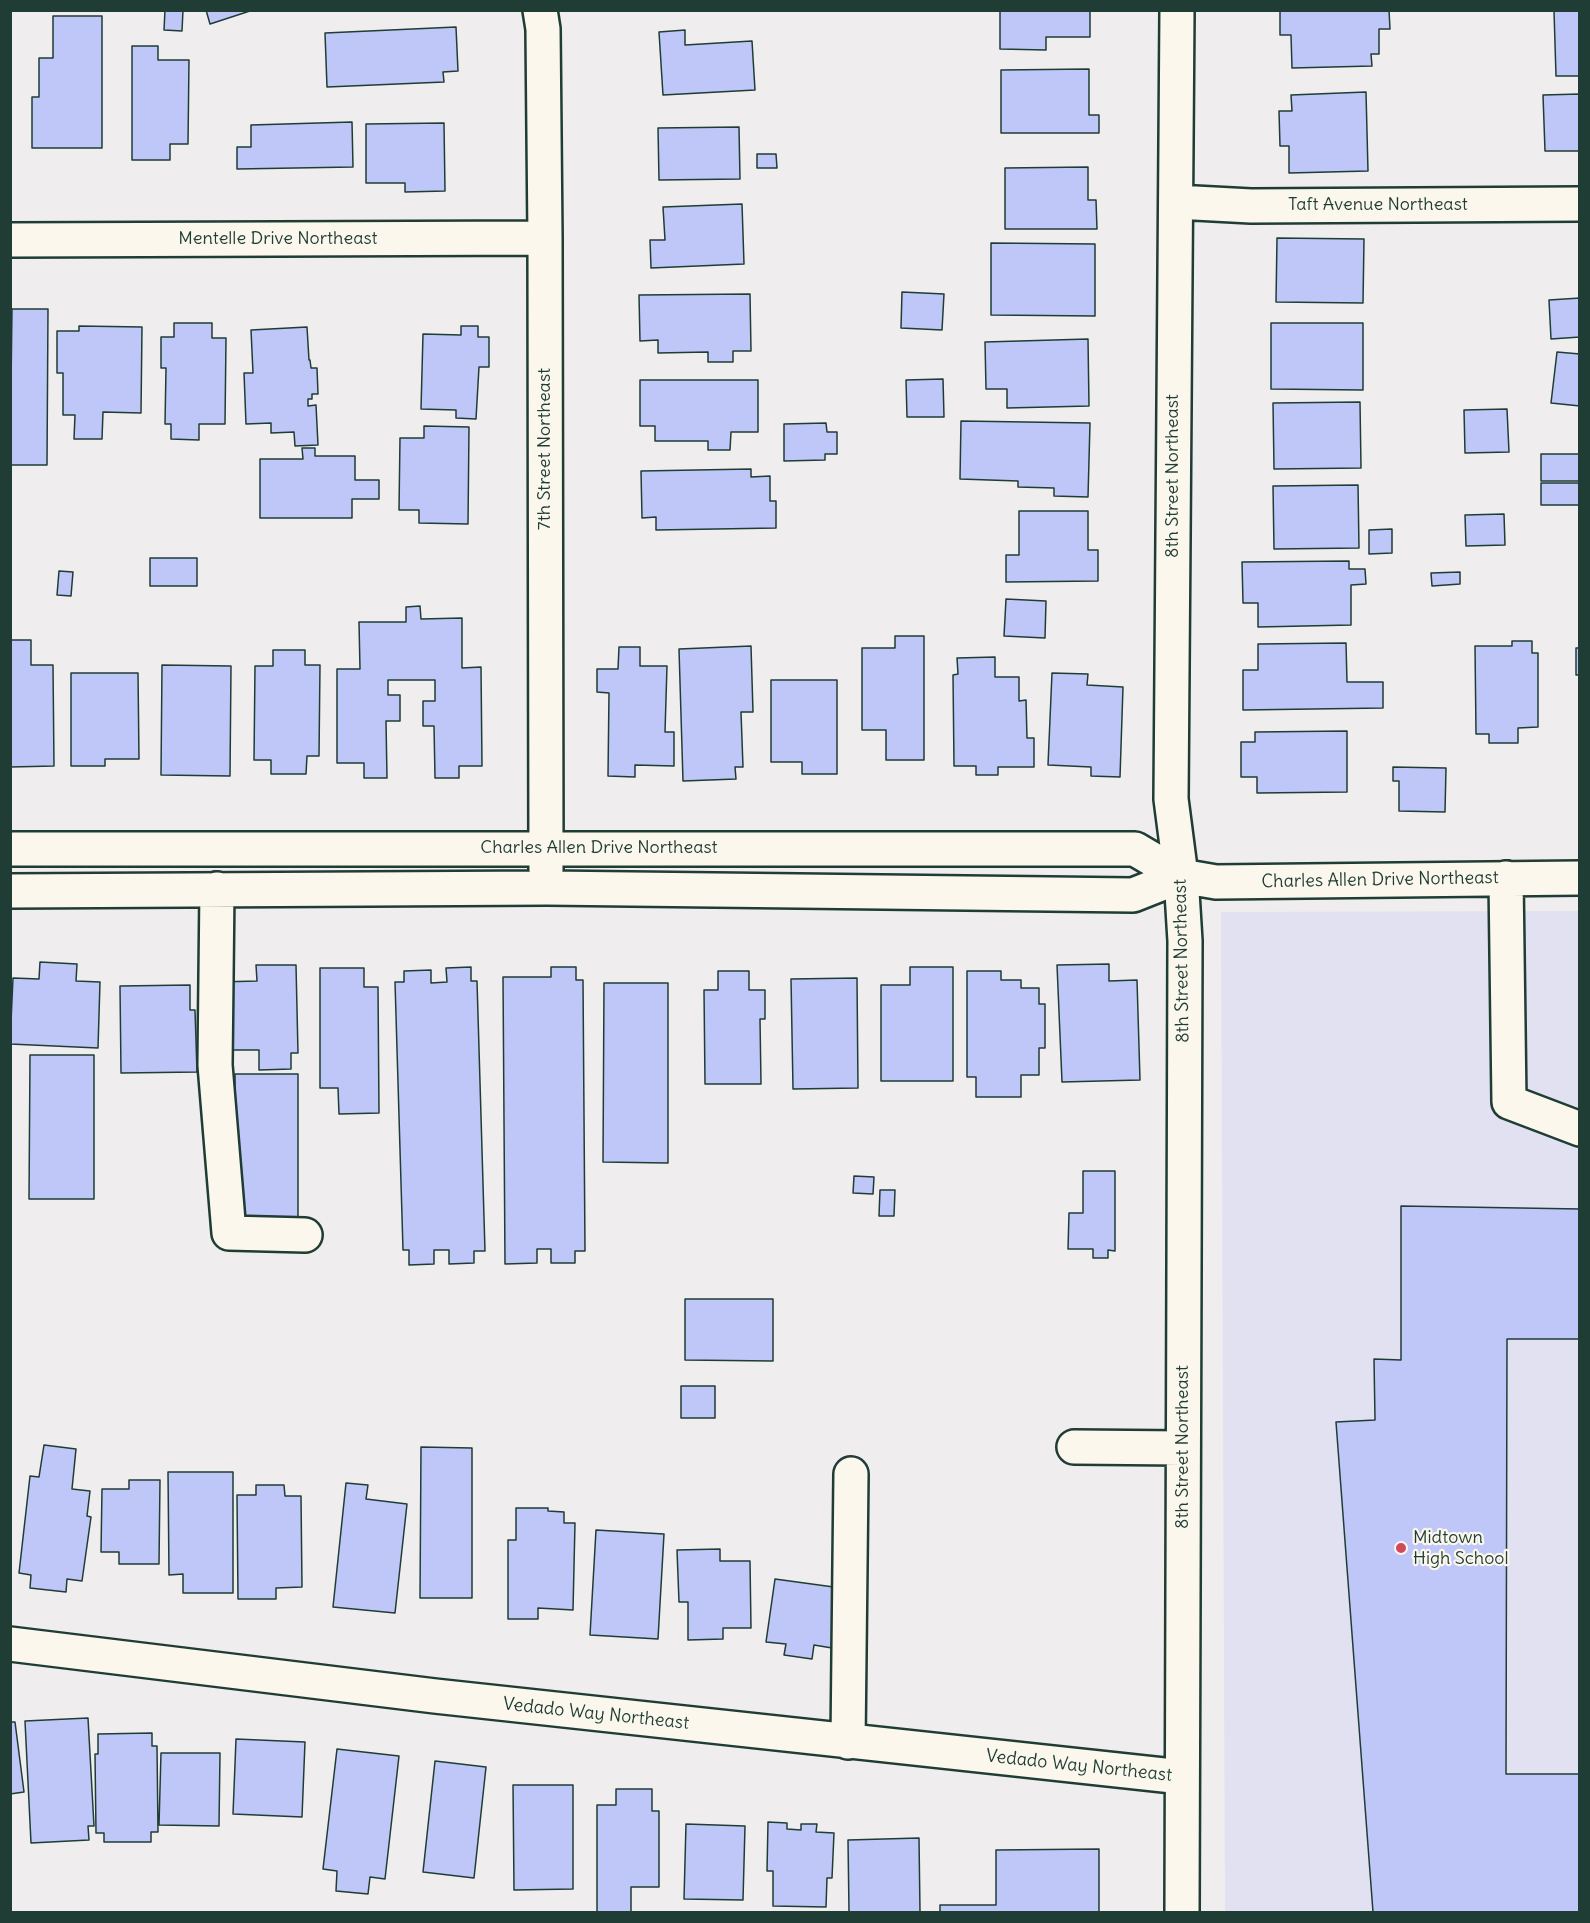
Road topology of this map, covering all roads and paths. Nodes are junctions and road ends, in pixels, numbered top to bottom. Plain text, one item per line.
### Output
1 (540, 10) edge
2 (1177, 10) edge
3 (1176, 202) junction
4 (1580, 204) edge
5 (545, 238) junction
6 (10, 240) edge
7 (546, 848) junction
8 (10, 849) edge
9 (1181, 876) junction
10 (1506, 878) junction
11 (1580, 878) edge
12 (547, 888) junction
13 (217, 889) junction
14 (10, 891) edge
15 (1580, 1129) edge
16 (305, 1235) dead end
17 (1074, 1447) dead end
18 (1183, 1448) junction
19 (851, 1474) dead end
20 (10, 1644) edge
21 (848, 1742) junction
22 (1182, 1777) junction
23 (1182, 1912) edge

1 - 5 street, 7th Street Northeast
2 - 3 street, 8th Street Northeast
3 - 4 street, Taft Avenue Northeast
3 - 9 street, 8th Street Northeast
5 - 6 street, Mentelle Drive Northeast
5 - 7 street, 7th Street Northeast
7 - 8 street, Charles Allen Drive Northeast
7 - 9 street, Charles Allen Drive Northeast
7 - 12 street, 7th Street Northeast
9 - 10 street, Charles Allen Drive Northeast
9 - 12 street
9 - 18 street, 8th Street Northeast
10 - 11 street, Charles Allen Drive Northeast
10 - 15 street
12 - 13 street
13 - 14 street
13 - 16 street
17 - 18 street
18 - 22 street, 8th Street Northeast
19 - 21 street
20 - 21 street, Vedado Way Northeast
21 - 22 street, Vedado Way Northeast
22 - 23 street, 8th Street Northeast

